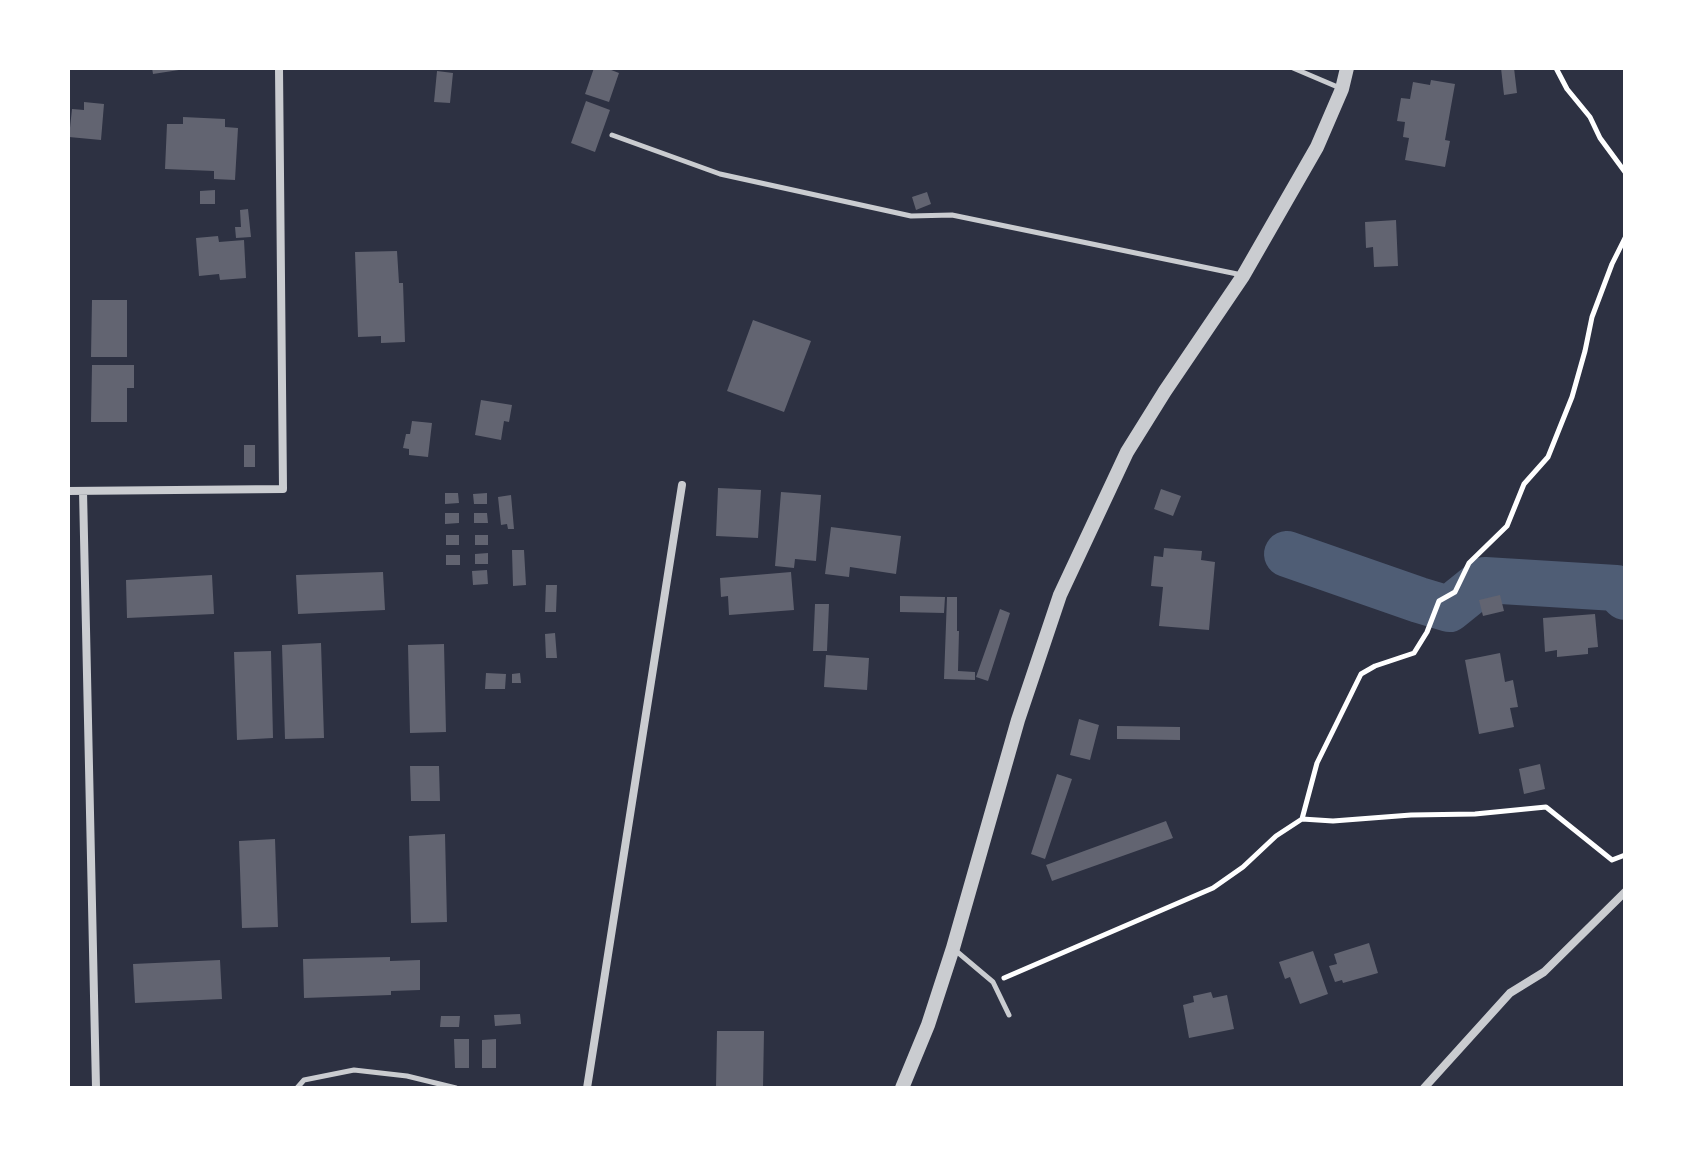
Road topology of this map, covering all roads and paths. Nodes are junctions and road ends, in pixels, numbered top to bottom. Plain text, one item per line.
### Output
1 (279, 68) edge
2 (1293, 68) edge
3 (1347, 68) edge
4 (1556, 68) edge
5 (1342, 89) junction
6 (612, 135) dead end
7 (1625, 172) edge
8 (1625, 238) edge
9 (1243, 276) junction
10 (682, 485) dead end
11 (68, 491) edge
12 (83, 491) junction
13 (1302, 819) junction
14 (1625, 855) edge
15 (1625, 892) edge
16 (953, 948) junction
17 (993, 982) junction
18 (1009, 1015) dead end
19 (96, 1088) edge
20 (297, 1088) edge
21 (456, 1088) edge
22 (587, 1088) edge
23 (902, 1088) edge
24 (1424, 1088) edge

1 - 12 street
2 - 5 lane
3 - 5 street
4 - 7 path
5 - 9 street
6 - 9 lane
8 - 13 path
9 - 16 street
10 - 22 street
11 - 12 street
12 - 19 street
13 - 14 path
13 - 17 path
15 - 24 street
16 - 17 lane
16 - 23 street
17 - 18 lane
20 - 21 lane

